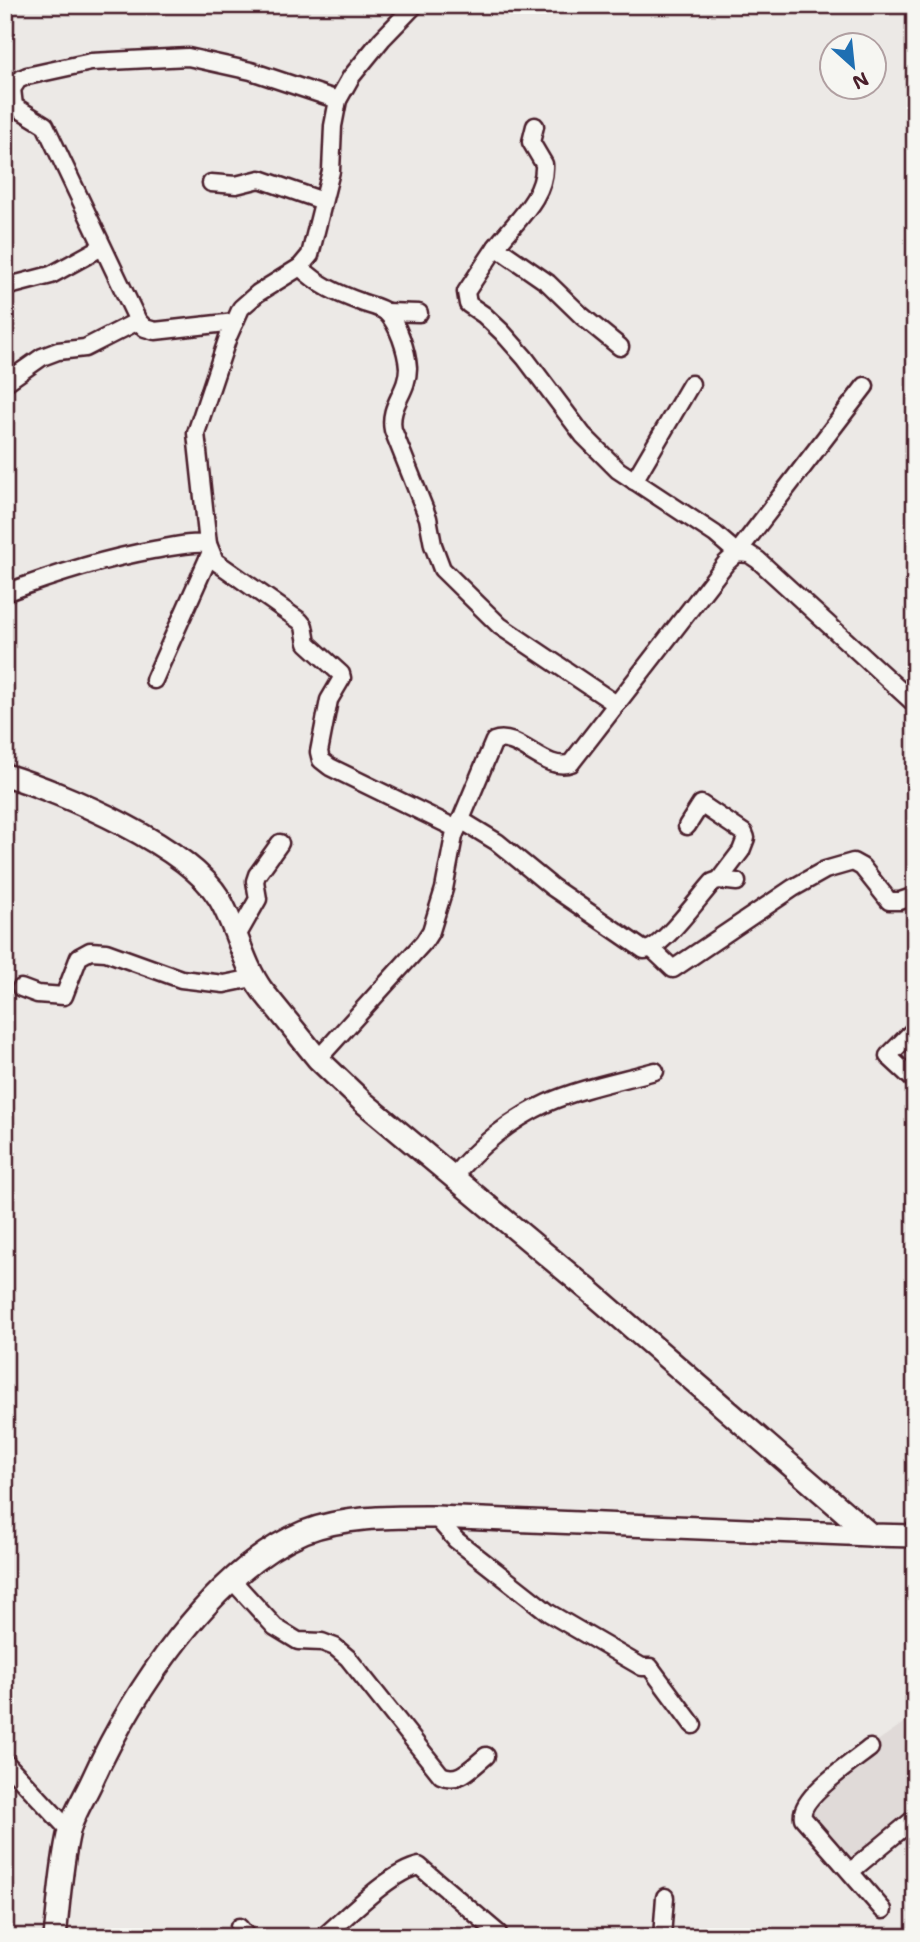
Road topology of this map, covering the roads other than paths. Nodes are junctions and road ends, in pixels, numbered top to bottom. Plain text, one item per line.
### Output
1 (415, 5) edge
2 (338, 100) junction
3 (10, 109) edge
4 (535, 127) dead end
5 (211, 183) dead end
6 (323, 201) junction
7 (102, 247) junction
8 (496, 247) junction
9 (300, 267) junction
10 (5, 287) edge
11 (386, 312) junction
12 (419, 313) dead end
13 (138, 321) junction
14 (235, 322) junction
15 (620, 346) dead end
16 (5, 383) edge
17 (691, 384) dead end
18 (865, 386) dead end
19 (634, 481) junction
20 (209, 549) junction
21 (737, 553) junction
22 (5, 593) edge
23 (154, 680) dead end
24 (616, 704) junction
25 (915, 704) edge
26 (5, 775) edge
27 (459, 824) junction
28 (687, 825) dead end
29 (280, 843) dead end
30 (719, 880) junction
31 (737, 882) dead end
32 (915, 896) edge
33 (237, 936) junction
34 (652, 949) junction
35 (253, 978) junction
36 (21, 988) dead end
37 (915, 1029) edge
38 (318, 1059) junction
39 (655, 1071) dead end
40 (915, 1081) edge
41 (454, 1177) junction
42 (436, 1517) junction
43 (871, 1535) junction
44 (915, 1536) edge
45 (232, 1580) junction
46 (693, 1726) dead end
47 (870, 1748) dead end
48 (486, 1756) dead end
49 (5, 1762) edge
50 (915, 1818) edge
51 (69, 1830) junction
52 (851, 1871) junction
53 (665, 1897) dead end
54 (883, 1910) dead end
55 (498, 1936) edge
56 (55, 1937) edge
57 (323, 1937) edge
58 (662, 1937) edge

1 - 2 street
2 - 3 street
2 - 6 street
3 - 7 street
4 - 8 street
5 - 6 street
6 - 9 street
7 - 10 street
7 - 13 street
8 - 15 street
8 - 19 street
9 - 11 street
9 - 14 street
11 - 12 street
11 - 24 street
13 - 14 street
13 - 16 street
14 - 20 street
17 - 19 street
18 - 21 street
19 - 21 street
20 - 22 street
20 - 23 street
20 - 27 street
21 - 24 street
21 - 25 street
24 - 27 street
26 - 33 main road
27 - 34 street
27 - 38 street
28 - 30 street
29 - 33 street
30 - 31 street
30 - 34 street
32 - 34 street
33 - 35 main road
35 - 36 street
35 - 38 main road
37 - 40 street
38 - 41 main road
39 - 41 street
41 - 43 main road
42 - 43 main road
42 - 45 main road
42 - 46 street
43 - 44 main road
45 - 48 street
45 - 51 main road
47 - 52 street
49 - 51 street
50 - 52 street
51 - 56 main road
52 - 54 street
53 - 58 street
55 - 57 street

